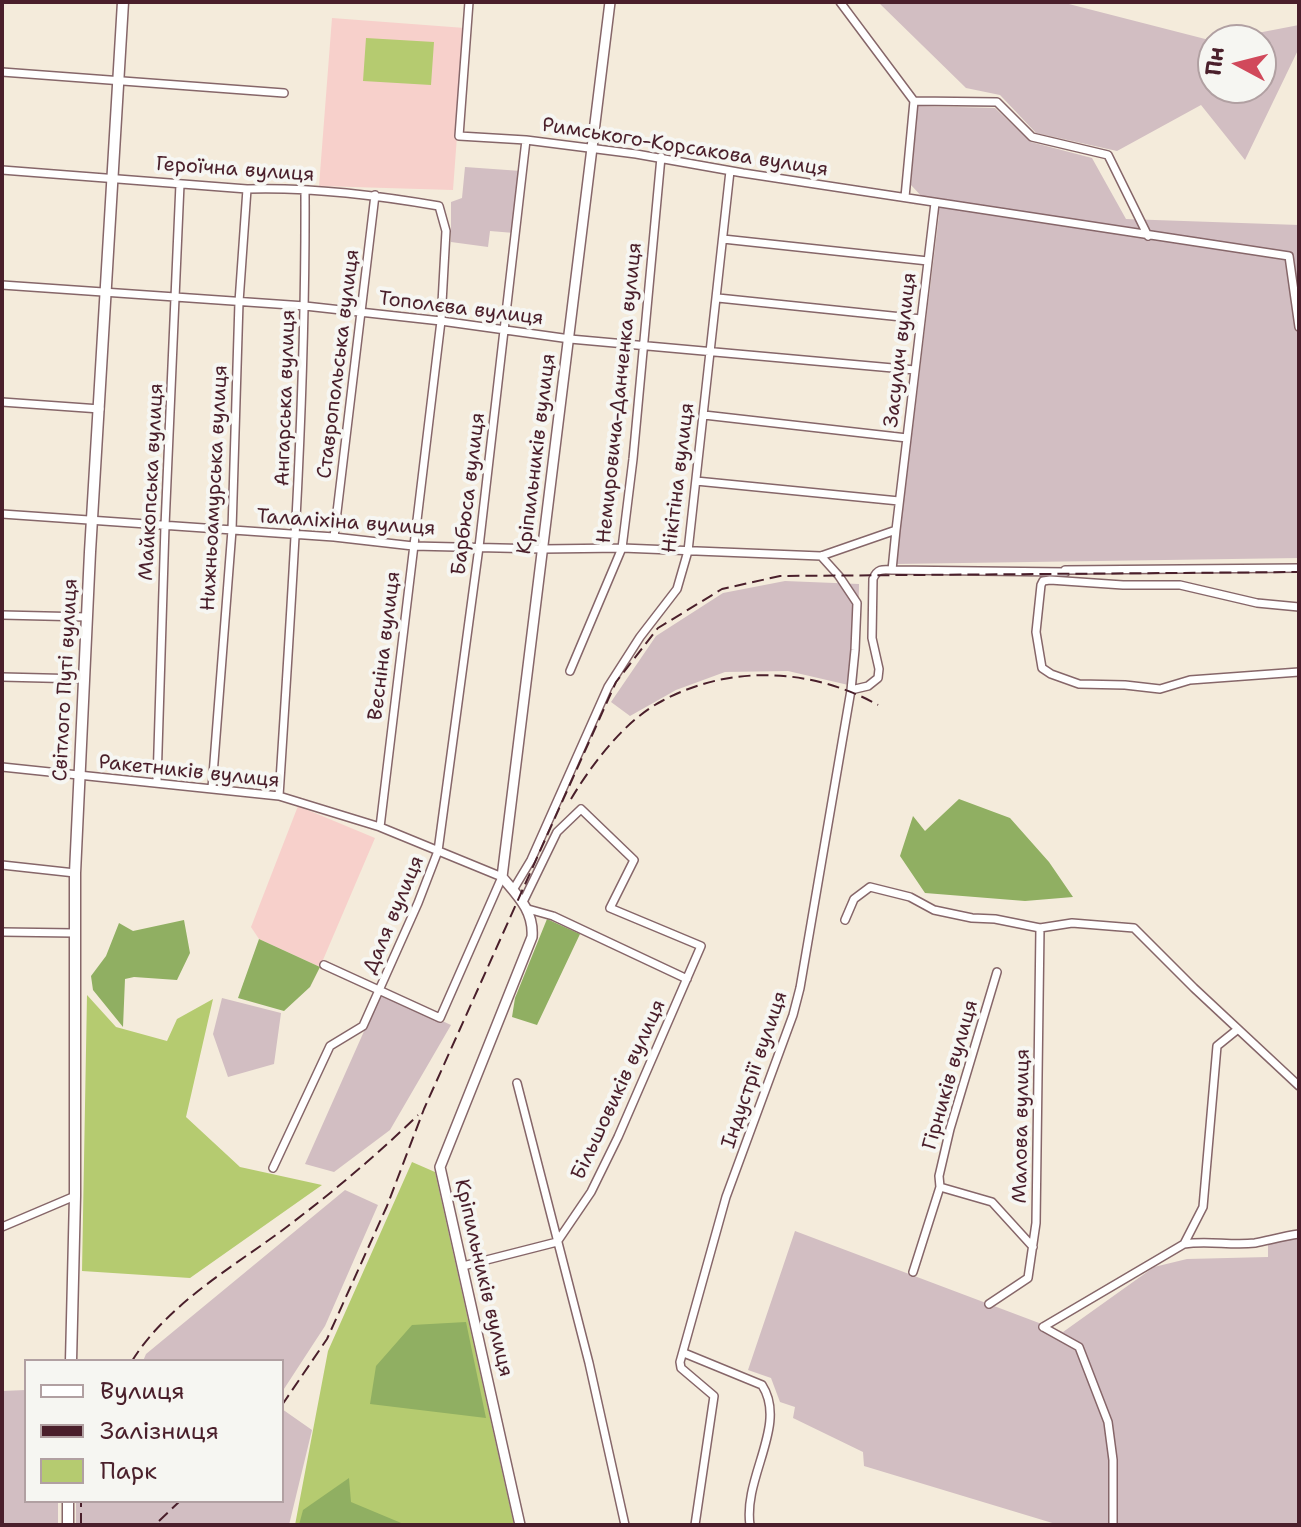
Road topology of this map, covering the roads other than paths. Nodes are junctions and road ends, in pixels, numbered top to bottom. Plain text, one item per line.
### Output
1 (123, 2) edge
2 (469, 2) edge
3 (610, 2) edge
4 (840, 2) edge
5 (2, 72) edge
6 (119, 79) junction
7 (284, 93) dead end
8 (914, 101) junction
9 (526, 140) junction
10 (592, 148) junction
11 (661, 157) junction
12 (2, 170) edge
13 (730, 171) junction
14 (114, 177) junction
15 (180, 184) junction
16 (247, 189) junction
17 (305, 192) junction
18 (375, 195) junction
19 (905, 197) junction
20 (935, 203) junction
21 (446, 231) joint
22 (1148, 236) junction
23 (723, 239) junction
24 (928, 261) junction
25 (2, 285) edge
26 (108, 292) junction
27 (718, 298) junction
28 (176, 299) junction
29 (239, 302) junction
30 (305, 306) junction
31 (363, 312) junction
32 (921, 319) junction
33 (441, 321) junction
34 (1299, 327) edge
35 (505, 330) junction
36 (570, 339) junction
37 (642, 346) junction
38 (710, 353) junction
39 (915, 370) junction
40 (2, 402) edge
41 (100, 409) junction
42 (704, 415) junction
43 (907, 438) junction
44 (696, 481) junction
45 (899, 501) junction
46 (2, 514) edge
47 (92, 519) junction
48 (165, 526) junction
49 (232, 530) junction
50 (896, 530) junction
51 (296, 536) junction
52 (334, 537) junction
53 (413, 546) junction
54 (479, 547) junction
55 (622, 548) junction
56 (543, 549) junction
57 (688, 551) junction
58 (821, 556) junction
59 (1299, 568) edge
60 (892, 570) junction
61 (1065, 570) junction
62 (1071, 581) junction
63 (1299, 607) edge
64 (2, 615) edge
65 (87, 617) junction
66 (570, 671) dead end
67 (1299, 672) edge
68 (2, 677) edge
69 (84, 679) junction
70 (851, 690) junction
71 (2, 767) edge
72 (80, 776) junction
73 (157, 782) junction
74 (212, 788) junction
75 (279, 796) junction
76 (380, 827) junction
77 (438, 851) junction
78 (2, 865) edge
79 (75, 873) junction
80 (502, 877) junction
81 (513, 890) junction
82 (526, 906) junction
83 (845, 920) dead end
84 (1040, 928) junction
85 (2, 932) edge
86 (74, 933) junction
87 (701, 946) joint
88 (324, 965) dead end
89 (997, 972) dead end
90 (687, 979) junction
91 (380, 991) junction
92 (1238, 1029) junction
93 (517, 1083) dead end
94 (1299, 1086) edge
95 (273, 1168) dead end
96 (940, 1187) junction
97 (75, 1196) junction
98 (2, 1227) edge
99 (1299, 1234) edge
100 (557, 1242) junction
101 (1184, 1244) junction
102 (1033, 1247) junction
103 (463, 1266) junction
104 (913, 1272) dead end
105 (989, 1304) dead end
106 (684, 1353) junction
107 (71, 1359) edge
108 (68, 1503) edge
109 (68, 1525) edge
110 (520, 1525) edge
111 (625, 1525) edge
112 (695, 1525) edge
113 (750, 1525) edge
114 (1113, 1525) edge

1 - 6 main road, Світлого Путі вулиця
2 - 9 street, Римського-Корсакова вулиця
3 - 10 street, Кріпильників вулиця
4 - 8 street
5 - 6 street
6 - 7 street
6 - 14 main road, Світлого Путі вулиця
8 - 19 street
8 - 22 street
9 - 10 street, Римського-Корсакова вулиця
9 - 35 street, Барбюса вулиця
10 - 11 street, Римського-Корсакова вулиця
10 - 36 street, Кріпильників вулиця
11 - 13 street, Римського-Корсакова вулиця
11 - 37 street, Немировича-Данченка вулиця
12 - 14 street, Героїчна вулиця
13 - 19 street, Римського-Корсакова вулиця
13 - 23 street, Нікітіна вулиця
14 - 15 street, Героїчна вулиця
14 - 26 main road, Світлого Путі вулиця
15 - 16 street, Героїчна вулиця
15 - 28 street, Майкопська вулиця
16 - 17 street, Героїчна вулиця
16 - 29 street, Нижньоамурська вулиця
17 - 18 street, Героїчна вулиця
17 - 30 street, Ангарська вулиця
18 - 21 street, Героїчна вулиця
18 - 31 street, Ставропольська вулиця
19 - 20 street, Римського-Корсакова вулиця
20 - 22 street, Римського-Корсакова вулиця
20 - 24 street, Засулич вулиця
21 - 33 street, Весніна вулиця
22 - 34 street, Римського-Корсакова вулиця
23 - 24 street
23 - 27 street, Нікітіна вулиця
24 - 32 street, Засулич вулиця
25 - 26 street, Тополєва вулиця
26 - 28 street, Тополєва вулиця
26 - 41 main road, Світлого Путі вулиця
27 - 32 street
27 - 38 street, Нікітіна вулиця
28 - 29 street, Тополєва вулиця
28 - 48 street, Майкопська вулиця
29 - 30 street, Тополєва вулиця
29 - 49 street, Нижньоамурська вулиця
30 - 31 street, Тополєва вулиця
30 - 51 street, Ангарська вулиця
31 - 33 street, Тополєва вулиця
31 - 52 street, Ставропольська вулиця
32 - 39 street, Засулич вулиця
33 - 35 street, Тополєва вулиця
33 - 53 street, Весніна вулиця
35 - 36 street, Тополєва вулиця
35 - 54 street, Барбюса вулиця
36 - 37 street, Тополєва вулиця
36 - 56 street, Кріпильників вулиця
37 - 38 street, Тополєва вулиця
37 - 55 street, Немировича-Данченка вулиця
38 - 39 street, Тополєва вулиця
38 - 42 street, Нікітіна вулиця
39 - 43 street, Засулич вулиця
40 - 41 street
41 - 47 main road, Світлого Путі вулиця
42 - 43 street
42 - 44 street, Нікітіна вулиця
43 - 45 street, Засулич вулиця
44 - 45 street
44 - 57 street, Нікітіна вулиця
45 - 50 street, Засулич вулиця
46 - 47 street, Талаліхіна вулиця
47 - 48 street, Талаліхіна вулиця
47 - 65 main road, Світлого Путі вулиця
48 - 49 street, Талаліхіна вулиця
48 - 73 street, Майкопська вулиця
49 - 51 street, Талаліхіна вулиця
49 - 74 street, Нижньоамурська вулиця
50 - 58 street
50 - 60 street, Засулич вулиця
51 - 52 street, Талаліхіна вулиця
51 - 75 street, Ангарська вулиця
52 - 53 street, Талаліхіна вулиця
53 - 54 street, Талаліхіна вулиця
53 - 76 street, Весніна вулиця
54 - 56 street, Талаліхіна вулиця
54 - 77 street, Барбюса вулиця
55 - 56 street, Талаліхіна вулиця
55 - 57 street, Талаліхіна вулиця
55 - 66 street, Немировича-Данченка вулиця
56 - 80 street, Кріпильників вулиця
57 - 58 street, Талаліхіна вулиця
57 - 81 street, Нікітіна вулиця
58 - 70 street, Індустрії вулиця
59 - 61 street
60 - 61 street
60 - 70 street
61 - 62 street
62 - 63 street
62 - 67 street
64 - 65 street
65 - 69 main road, Світлого Путі вулиця
68 - 69 street
69 - 72 main road, Світлого Путі вулиця
70 - 106 street, Індустрії вулиця
71 - 72 street, Ракетників вулиця
72 - 73 street, Ракетників вулиця
72 - 79 main road, Світлого Путі вулиця
73 - 74 street, Ракетників вулиця
74 - 75 street, Ракетників вулиця
75 - 76 street, Ракетників вулиця
76 - 77 street, Ракетників вулиця
77 - 80 street, Ракетників вулиця
77 - 91 street, Даля вулиця
78 - 79 street
79 - 86 main road, Світлого Путі вулиця
80 - 81 street
80 - 91 street, Даля вулиця
81 - 82 street
82 - 87 street, Кріпильників вулиця
82 - 90 street
82 - 103 street, Кріпильників вулиця
83 - 84 street
84 - 92 street
84 - 102 street, Малова вулиця
85 - 86 street
86 - 97 main road, Світлого Путі вулиця
87 - 90 street, Більшовиків вулиця
88 - 91 street, Даля вулиця
89 - 96 street, Гірників вулиця
90 - 100 street, Більшовиків вулиця
91 - 95 street, Даля вулиця
92 - 94 street
92 - 101 street
93 - 100 street, Більшовиків вулиця
96 - 102 street
96 - 104 street, Гірників вулиця
97 - 98 street
97 - 107 main road, Світлого Путі вулиця
99 - 101 street
100 - 103 street
100 - 111 street, Більшовиків вулиця
101 - 114 street
102 - 105 street, Малова вулиця
103 - 110 street, Кріпильників вулиця
106 - 112 street
106 - 113 street
108 - 109 main road

